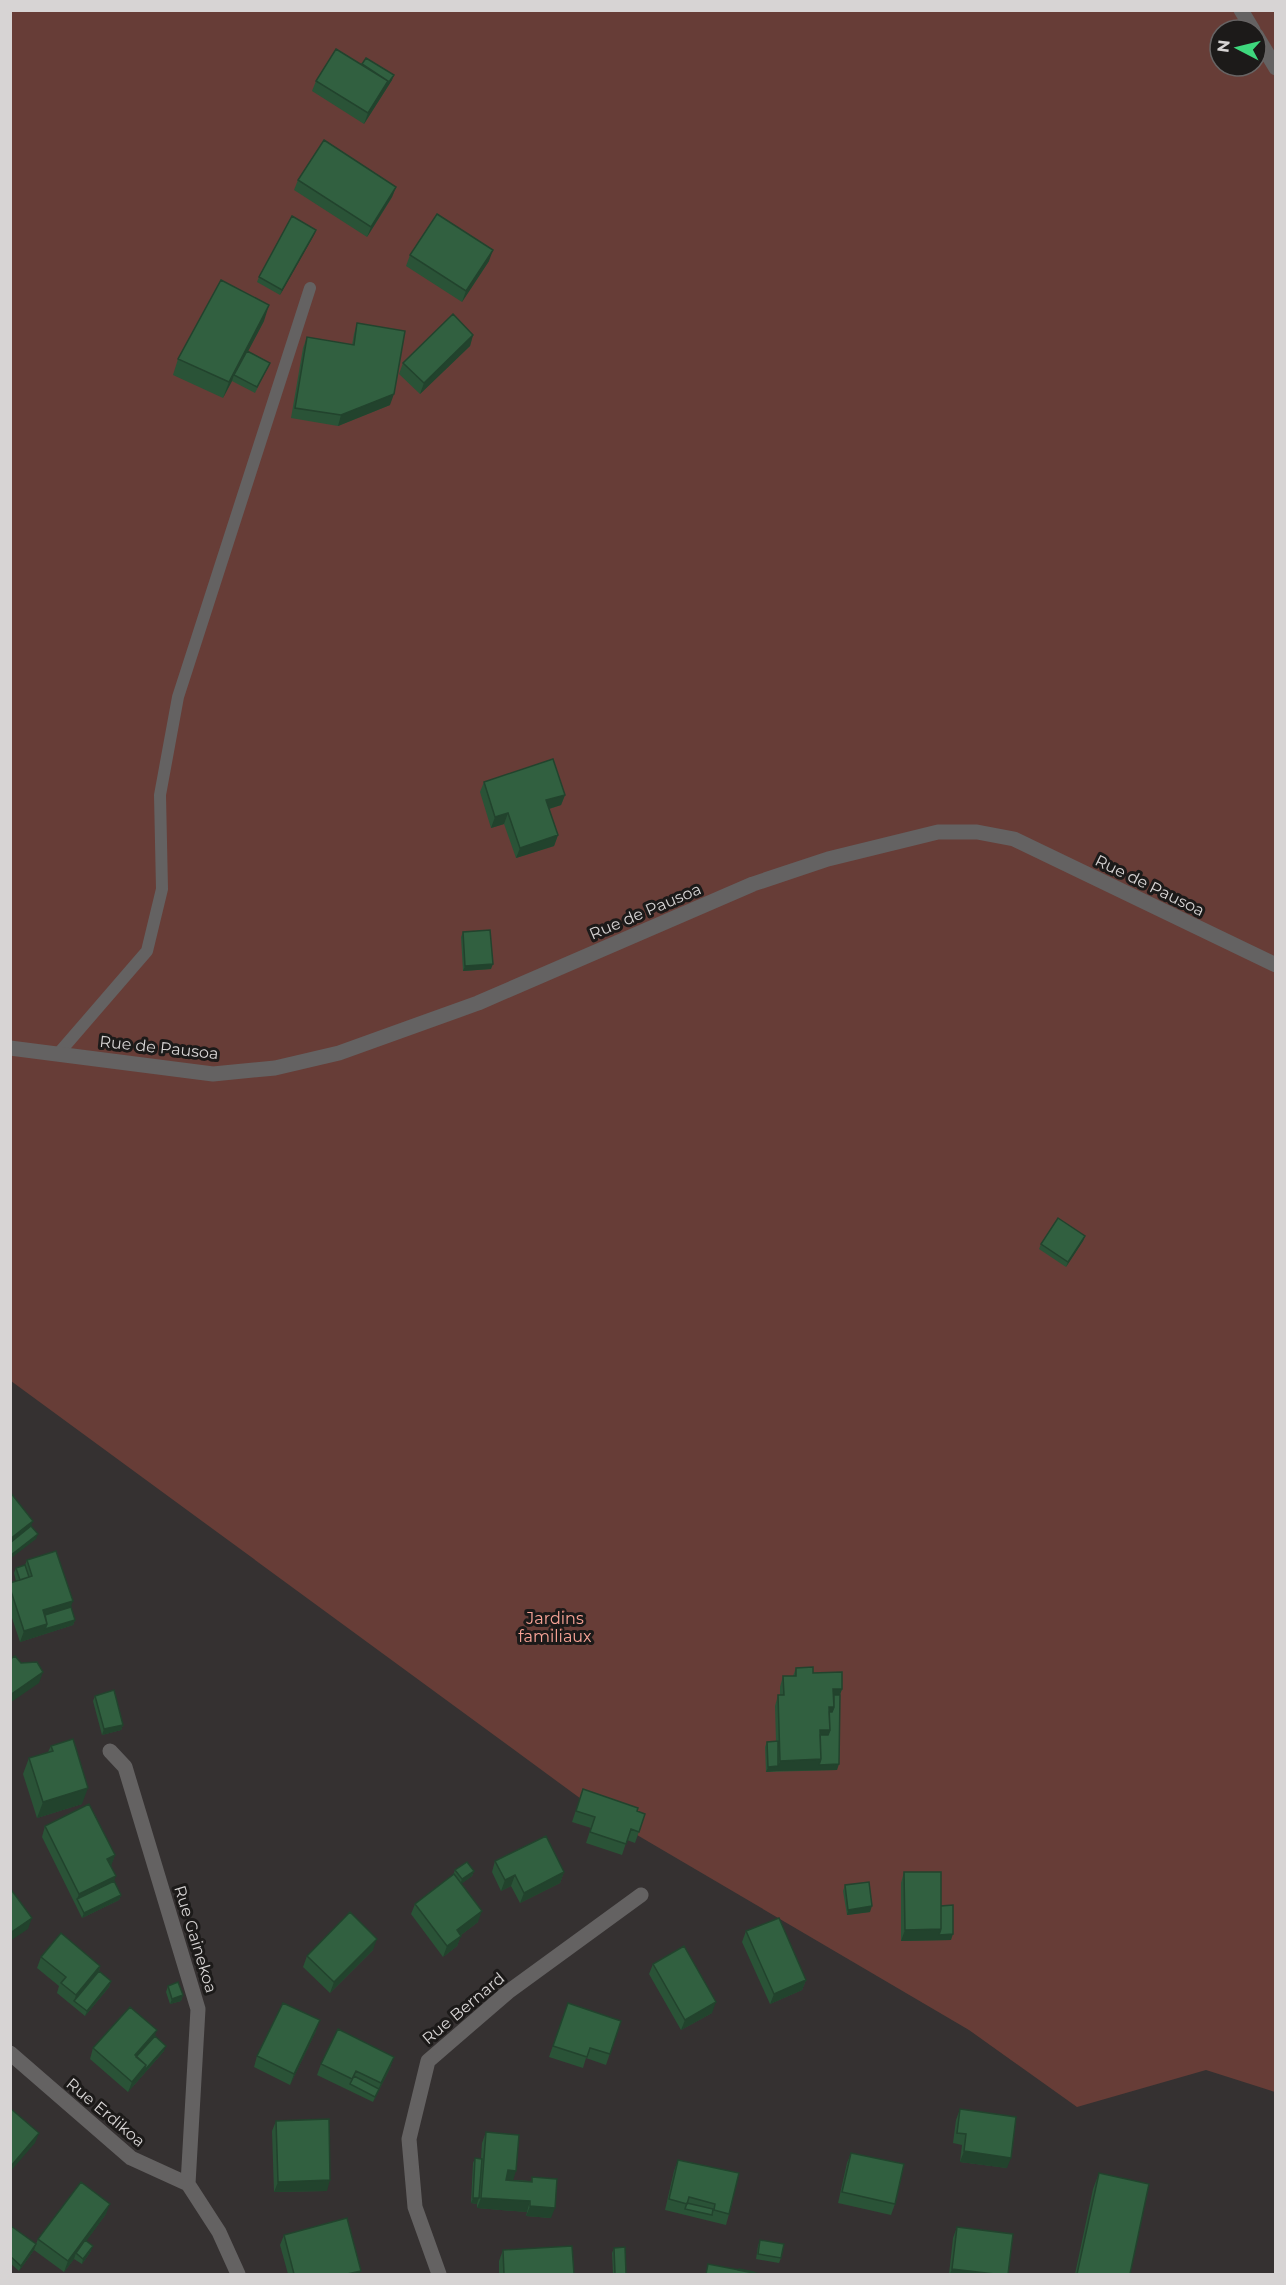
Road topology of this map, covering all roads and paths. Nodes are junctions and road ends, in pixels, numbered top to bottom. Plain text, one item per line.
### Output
1 (310, 288) dead end
2 (1275, 965) edge
3 (10, 1048) edge
4 (58, 1054) junction
5 (110, 1751) dead end
6 (641, 1895) dead end
7 (10, 2053) edge
8 (188, 2184) junction
9 (238, 2274) edge
10 (439, 2274) edge

1 - 4 lane
2 - 4 street, Rue de Pausoa
3 - 4 street, Rue de Pausoa
5 - 8 street, Rue Gainekoa
6 - 10 street, Rue Bernard
7 - 8 street, Rue Erdikoa
8 - 9 street

